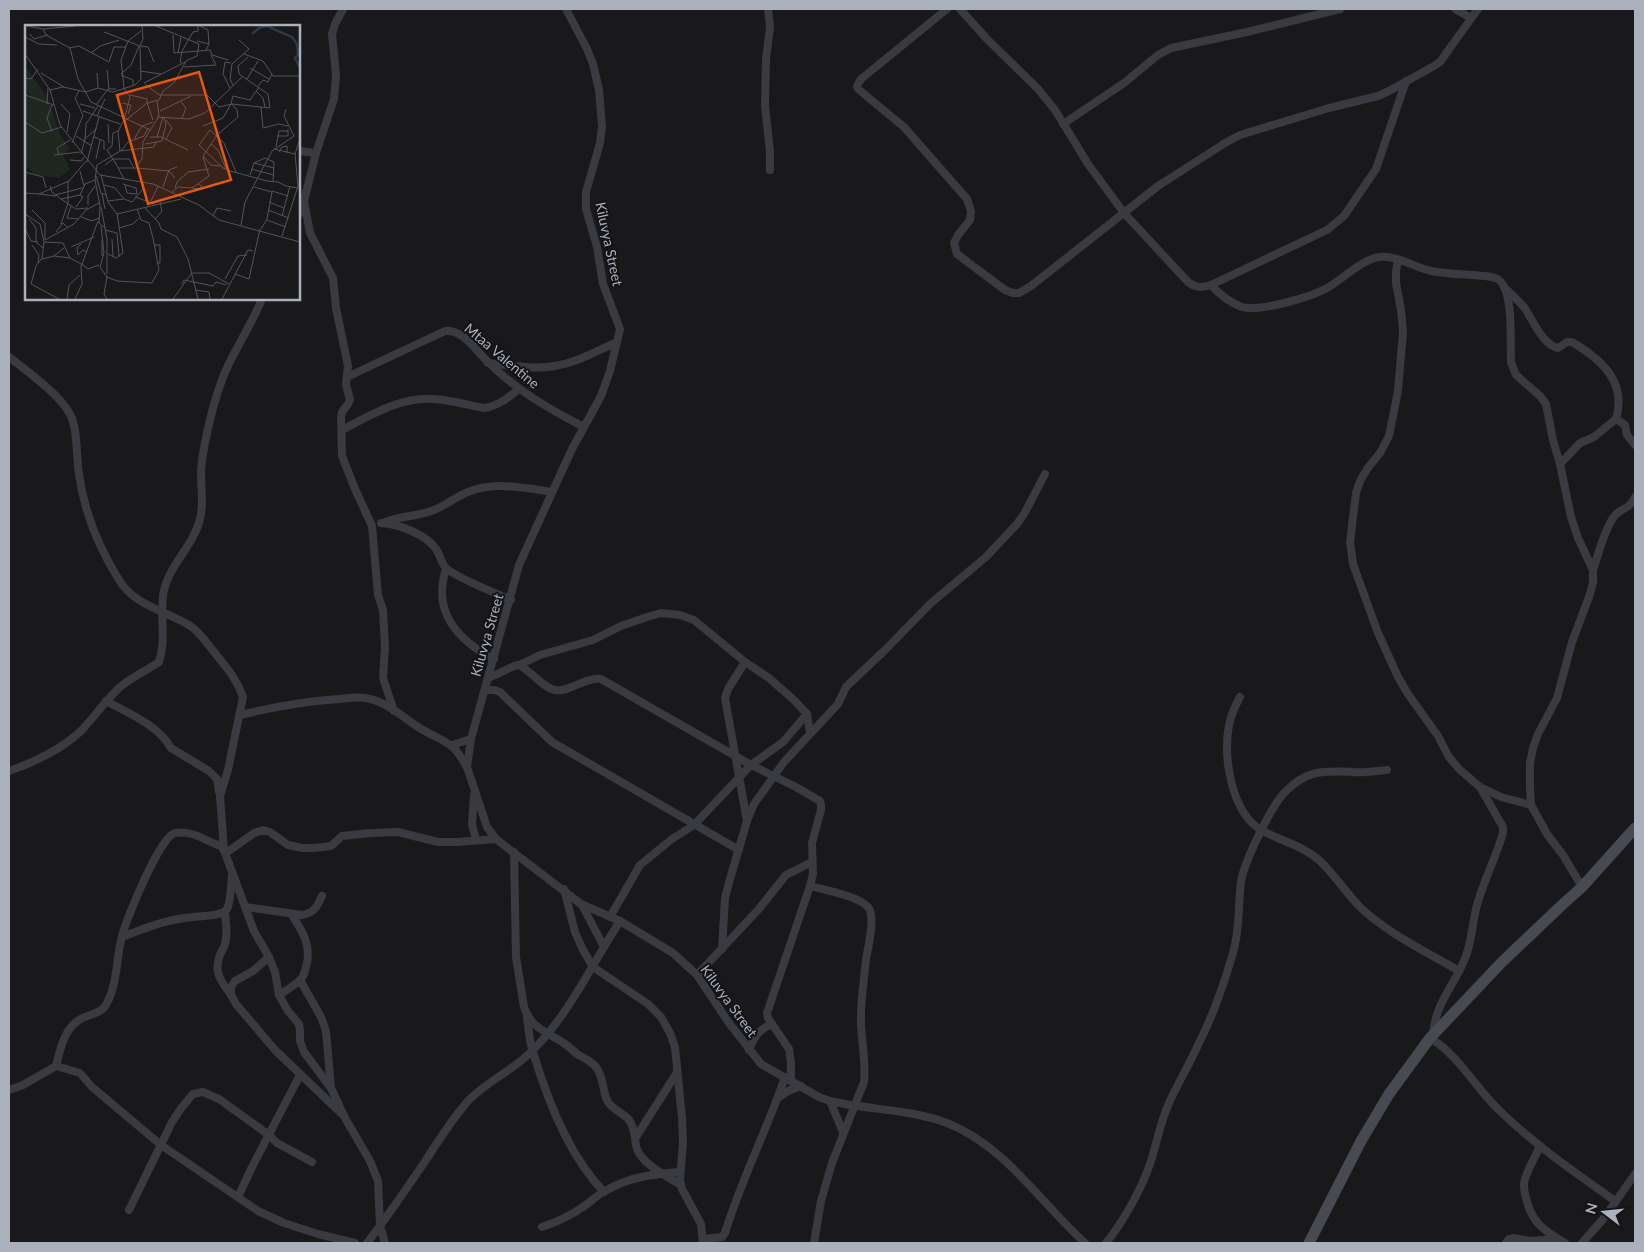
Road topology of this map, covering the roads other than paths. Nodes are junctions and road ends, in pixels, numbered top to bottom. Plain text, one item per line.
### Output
1 (343, 9) edge
2 (566, 9) edge
3 (768, 9) edge
4 (947, 9) edge
5 (960, 9) edge
6 (1340, 9) edge
7 (1455, 9) edge
8 (1478, 9) edge
9 (1471, 18) junction
10 (1406, 81) junction
11 (1063, 124) junction
12 (300, 151) edge
13 (316, 153) junction
14 (770, 170) dead end
15 (304, 201) junction
16 (300, 211) edge
17 (1124, 213) junction
18 (1398, 260) junction
19 (1211, 285) junction
20 (1503, 286) junction
21 (262, 300) edge
22 (617, 342) junction
23 (9, 357) edge
24 (488, 362) junction
25 (347, 377) junction
26 (519, 389) junction
27 (1616, 419) junction
28 (584, 427) junction
29 (342, 430) junction
30 (1635, 445) edge
31 (1560, 464) junction
32 (1045, 474) dead end
33 (552, 492) junction
34 (1635, 497) edge
35 (383, 523) junction
36 (372, 526) junction
37 (446, 569) junction
38 (1593, 570) junction
39 (511, 600) junction
40 (162, 612) junction
41 (494, 659) junction
42 (746, 662) junction
43 (519, 665) junction
44 (489, 678) junction
45 (485, 690) junction
46 (1240, 697) dead end
47 (106, 702) junction
48 (394, 711) junction
49 (240, 714) junction
50 (807, 714) junction
51 (810, 733) junction
52 (471, 738) junction
53 (452, 745) junction
54 (735, 755) junction
55 (751, 765) junction
56 (467, 768) junction
57 (1387, 770) dead end
58 (9, 771) edge
59 (774, 776) junction
60 (740, 777) junction
61 (1480, 787) junction
62 (474, 790) junction
63 (220, 796) junction
64 (1531, 805) junction
65 (747, 821) junction
66 (694, 825) junction
67 (1635, 828) edge
68 (1262, 831) junction
69 (496, 839) junction
70 (476, 840) junction
71 (739, 850) junction
72 (225, 851) junction
73 (514, 852) junction
74 (812, 862) junction
75 (232, 873) junction
76 (810, 886) junction
77 (1582, 887) junction
78 (564, 889) junction
79 (322, 896) dead end
80 (582, 904) junction
81 (245, 908) junction
82 (225, 912) junction
83 (292, 915) junction
84 (610, 916) junction
85 (620, 921) junction
86 (122, 937) junction
87 (604, 947) junction
88 (722, 949) junction
89 (269, 957) junction
90 (594, 967) junction
91 (1459, 971) junction
92 (697, 976) junction
93 (300, 980) junction
94 (230, 995) junction
95 (279, 995) junction
96 (526, 1015) junction
97 (772, 1024) junction
98 (548, 1034) junction
99 (1432, 1037) junction
100 (749, 1050) junction
101 (532, 1051) junction
102 (56, 1066) junction
103 (676, 1074) junction
104 (300, 1075) junction
105 (788, 1079) junction
106 (801, 1086) junction
107 (331, 1088) junction
108 (9, 1090) edge
109 (778, 1098) junction
110 (830, 1101) junction
111 (855, 1106) junction
112 (345, 1118) junction
113 (843, 1132) junction
114 (269, 1135) junction
115 (636, 1137) junction
116 (161, 1145) junction
117 (1540, 1146) junction
118 (312, 1162) dead end
119 (679, 1172) junction
120 (663, 1174) junction
121 (1635, 1174) edge
122 (681, 1186) junction
123 (604, 1192) junction
124 (238, 1197) junction
125 (1615, 1201) junction
126 (129, 1210) dead end
127 (380, 1226) junction
128 (542, 1227) dead end
129 (1557, 1238) junction
130 (704, 1241) edge
131 (356, 1243) edge
132 (367, 1243) edge
133 (385, 1243) edge
134 (814, 1243) edge
135 (1085, 1243) edge
136 (1106, 1243) edge
137 (1309, 1243) edge
138 (1506, 1243) edge
139 (1565, 1243) edge
140 (1582, 1243) edge

1 - 13 street
2 - 22 street, Kiluvya Street
3 - 14 street
4 - 17 street
5 - 11 street
6 - 11 street
7 - 9 street
8 - 9 street
9 - 10 street
10 - 17 street
10 - 19 street
11 - 17 street
12 - 13 street
13 - 15 street
15 - 16 street
15 - 25 street
17 - 19 street
18 - 19 street
18 - 20 street
18 - 61 street
20 - 27 street
20 - 31 street
21 - 40 street
22 - 24 street
22 - 28 street, Kiluvya Street
23 - 40 street
24 - 25 street, Mtaa Valentine
24 - 26 street, Mtaa Valentine
25 - 29 street
26 - 28 street, Mtaa Valentine
26 - 29 street
27 - 30 street
27 - 31 street
28 - 33 street, Kiluvya Street
29 - 36 street
31 - 38 street
32 - 51 street
33 - 35 street
33 - 39 street, Kiluvya Street
34 - 38 street
35 - 36 street
35 - 37 street
36 - 48 street
37 - 39 street
37 - 41 street
38 - 64 street
39 - 41 street, Kiluvya Street
40 - 47 street
40 - 49 street
41 - 44 street, Kiluvya Street
42 - 43 street
42 - 50 street
42 - 54 street
43 - 44 street
43 - 54 street
44 - 45 street, Kiluvya Street
45 - 52 street, Kiluvya Street
45 - 66 street
46 - 68 street
47 - 58 street
47 - 63 street
48 - 49 street
48 - 53 street
49 - 63 street
50 - 51 street
50 - 55 street
51 - 59 street
52 - 53 street
52 - 56 street, Kiluvya Street
53 - 56 street
54 - 55 street
54 - 60 street
55 - 59 street
55 - 60 street
56 - 62 street, Kiluvya Street
57 - 68 street
59 - 65 street
59 - 74 street
60 - 65 street
60 - 66 street
61 - 64 street
61 - 91 street
62 - 69 street, Kiluvya Street
62 - 70 street
63 - 72 street
64 - 77 street
65 - 71 street
66 - 71 street
66 - 84 street
67 - 77 street
68 - 91 street
68 - 136 street
69 - 70 street
69 - 73 street, Kiluvya Street
70 - 72 street
71 - 88 street
72 - 75 street
72 - 86 street
73 - 78 street, Kiluvya Street
73 - 96 street
74 - 76 street
74 - 88 street
75 - 81 street
75 - 82 street
76 - 97 street
76 - 111 street
77 - 99 street
78 - 80 street, Kiluvya Street
78 - 90 street
79 - 83 street
80 - 84 street, Kiluvya Street
80 - 87 street
81 - 83 street
81 - 89 street
82 - 86 street
82 - 94 street
83 - 93 street
84 - 85 street, Kiluvya Street
85 - 87 street
85 - 92 street, Kiluvya Street
86 - 102 street
87 - 90 street
88 - 92 street
89 - 94 street
89 - 95 street
90 - 98 street
90 - 103 street
91 - 99 street
92 - 100 street, Kiluvya Street
93 - 95 street
93 - 107 street
94 - 104 street
95 - 107 street
96 - 98 street
96 - 101 street
97 - 100 street
97 - 105 street
98 - 101 street
98 - 115 street
99 - 117 street
99 - 137 street
100 - 105 street, Kiluvya Street
101 - 123 street
101 - 127 street
102 - 108 street
102 - 116 street
103 - 115 street
103 - 119 street
104 - 112 street
104 - 114 street
105 - 106 street, Kiluvya Street
105 - 109 street
106 - 109 street
106 - 110 street, Kiluvya Street
107 - 112 street
109 - 130 street
110 - 111 street, Kiluvya Street
110 - 113 street
111 - 113 street
111 - 135 street, Kiluvya Street
112 - 127 street
113 - 134 street
114 - 116 street
114 - 118 street
114 - 124 street
115 - 120 street
116 - 124 street
116 - 126 street
117 - 125 street
117 - 129 street
119 - 120 street
119 - 122 street
120 - 122 street
120 - 123 street
121 - 125 street
122 - 130 street
123 - 128 street
124 - 131 street
125 - 140 street
127 - 132 street
127 - 133 street
129 - 138 street
129 - 139 street

